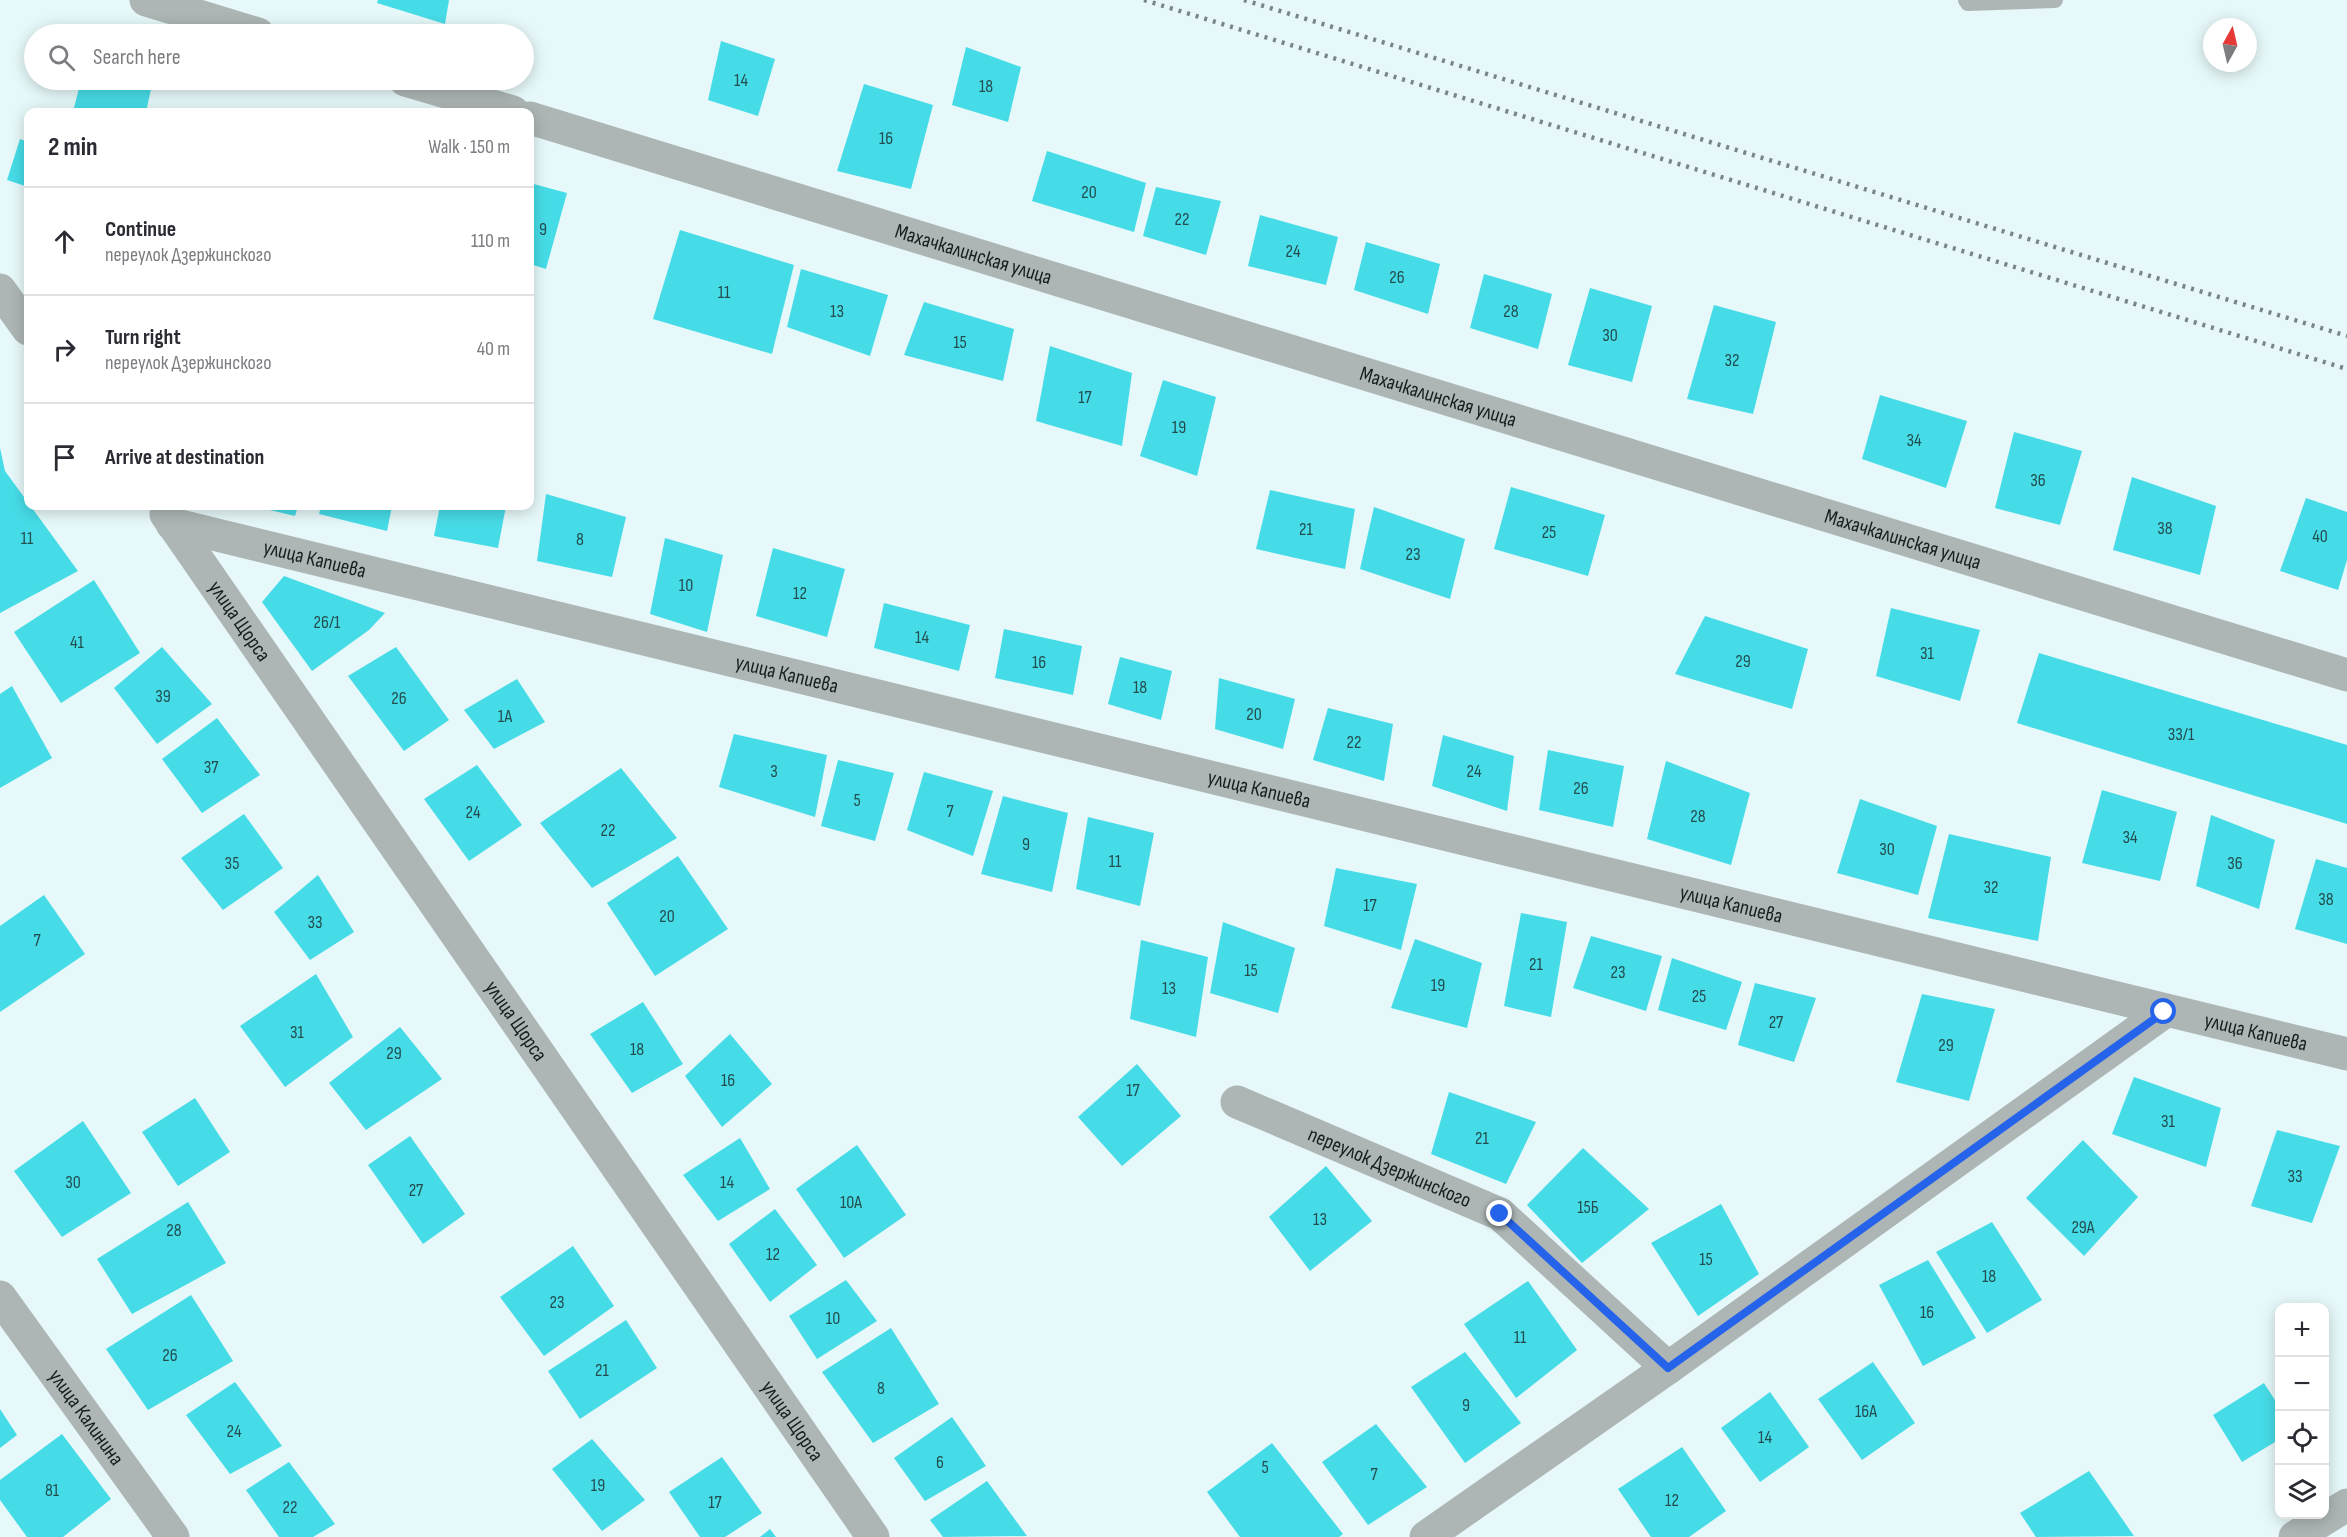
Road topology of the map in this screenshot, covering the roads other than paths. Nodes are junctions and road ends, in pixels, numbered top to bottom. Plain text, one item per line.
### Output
1 (146, 0) edge
2 (1966, 0) edge
3 (2055, 0) edge
4 (225, 24) edge
5 (439, 90) edge
6 (500, 108) edge
7 (534, 119) edge
8 (0, 290) edge
9 (24, 323) edge
10 (166, 514) edge
11 (2347, 675) edge
12 (2164, 1012) junction
13 (2347, 1054) edge
14 (1237, 1102) dead end
15 (0, 1297) edge
16 (1668, 1368) junction
17 (2347, 1505) edge
18 (173, 1537) edge
19 (873, 1537) edge
20 (1426, 1537) edge
21 (2295, 1537) edge

1 - 4 street
2 - 3 lane
5 - 6 street
7 - 11 street, Махачкалинская улица
8 - 9 street
10 - 12 street, улица Капиева
10 - 19 street, улица Щорса
12 - 13 street, улица Капиева
12 - 16 street
14 - 16 street, переулок Дзержинского
15 - 18 street, улица Калинина
16 - 20 street
17 - 21 street

